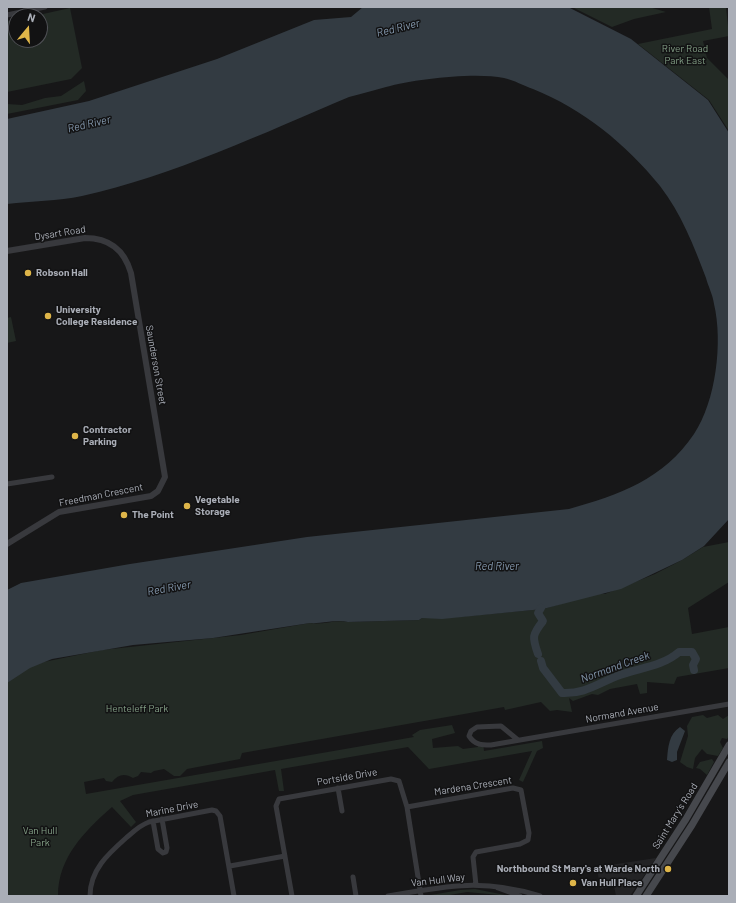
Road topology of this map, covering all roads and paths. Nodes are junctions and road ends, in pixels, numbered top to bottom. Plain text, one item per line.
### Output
1 (45, 7) edge
2 (7, 15) edge
3 (115, 246) joint
4 (7, 252) edge
5 (52, 477) dead end
6 (7, 484) edge
7 (158, 491) joint
8 (7, 544) edge
9 (729, 704) edge
10 (518, 740) junction
11 (729, 745) edge
12 (729, 762) edge
13 (338, 788) junction
14 (407, 807) junction
15 (342, 812) dead end
16 (162, 819) junction
17 (153, 821) junction
18 (285, 856) junction
19 (230, 866) junction
20 (353, 877) dead end
21 (476, 885) junction
22 (490, 886) junction
23 (420, 893) edge
24 (90, 896) edge
25 (234, 896) edge
26 (292, 896) edge
27 (356, 896) edge
28 (388, 896) edge
29 (520, 896) edge
30 (540, 896) edge
31 (636, 896) edge
32 (646, 896) edge

1 - 2 street
3 - 4 street, Dysart Road
3 - 7 street, Saunderson Street
5 - 6 street
7 - 8 street, Freedman Crescent
9 - 10 street, Normand Avenue
10 - 10 street, Normand Avenue
11 - 31 main road, Saint Mary’s Road
12 - 32 main road, Saint Mary’s Road
13 - 14 street, Portside Drive
13 - 15 street
13 - 18 street, Portside Drive
14 - 21 street, Mardena Crescent
14 - 23 street, Portside Drive
16 - 17 street, Marine Drive
16 - 17 street
16 - 19 street, Marine Drive
17 - 24 street, Marine Drive
18 - 19 street
18 - 26 street, Portside Drive
19 - 25 street, Marine Drive
20 - 27 street
21 - 22 street, Van Hull Way
21 - 23 street, Van Hull Way
22 - 29 street, Van Hull Way
22 - 30 street, Van Hull Way
23 - 28 street, Van Hull Way

